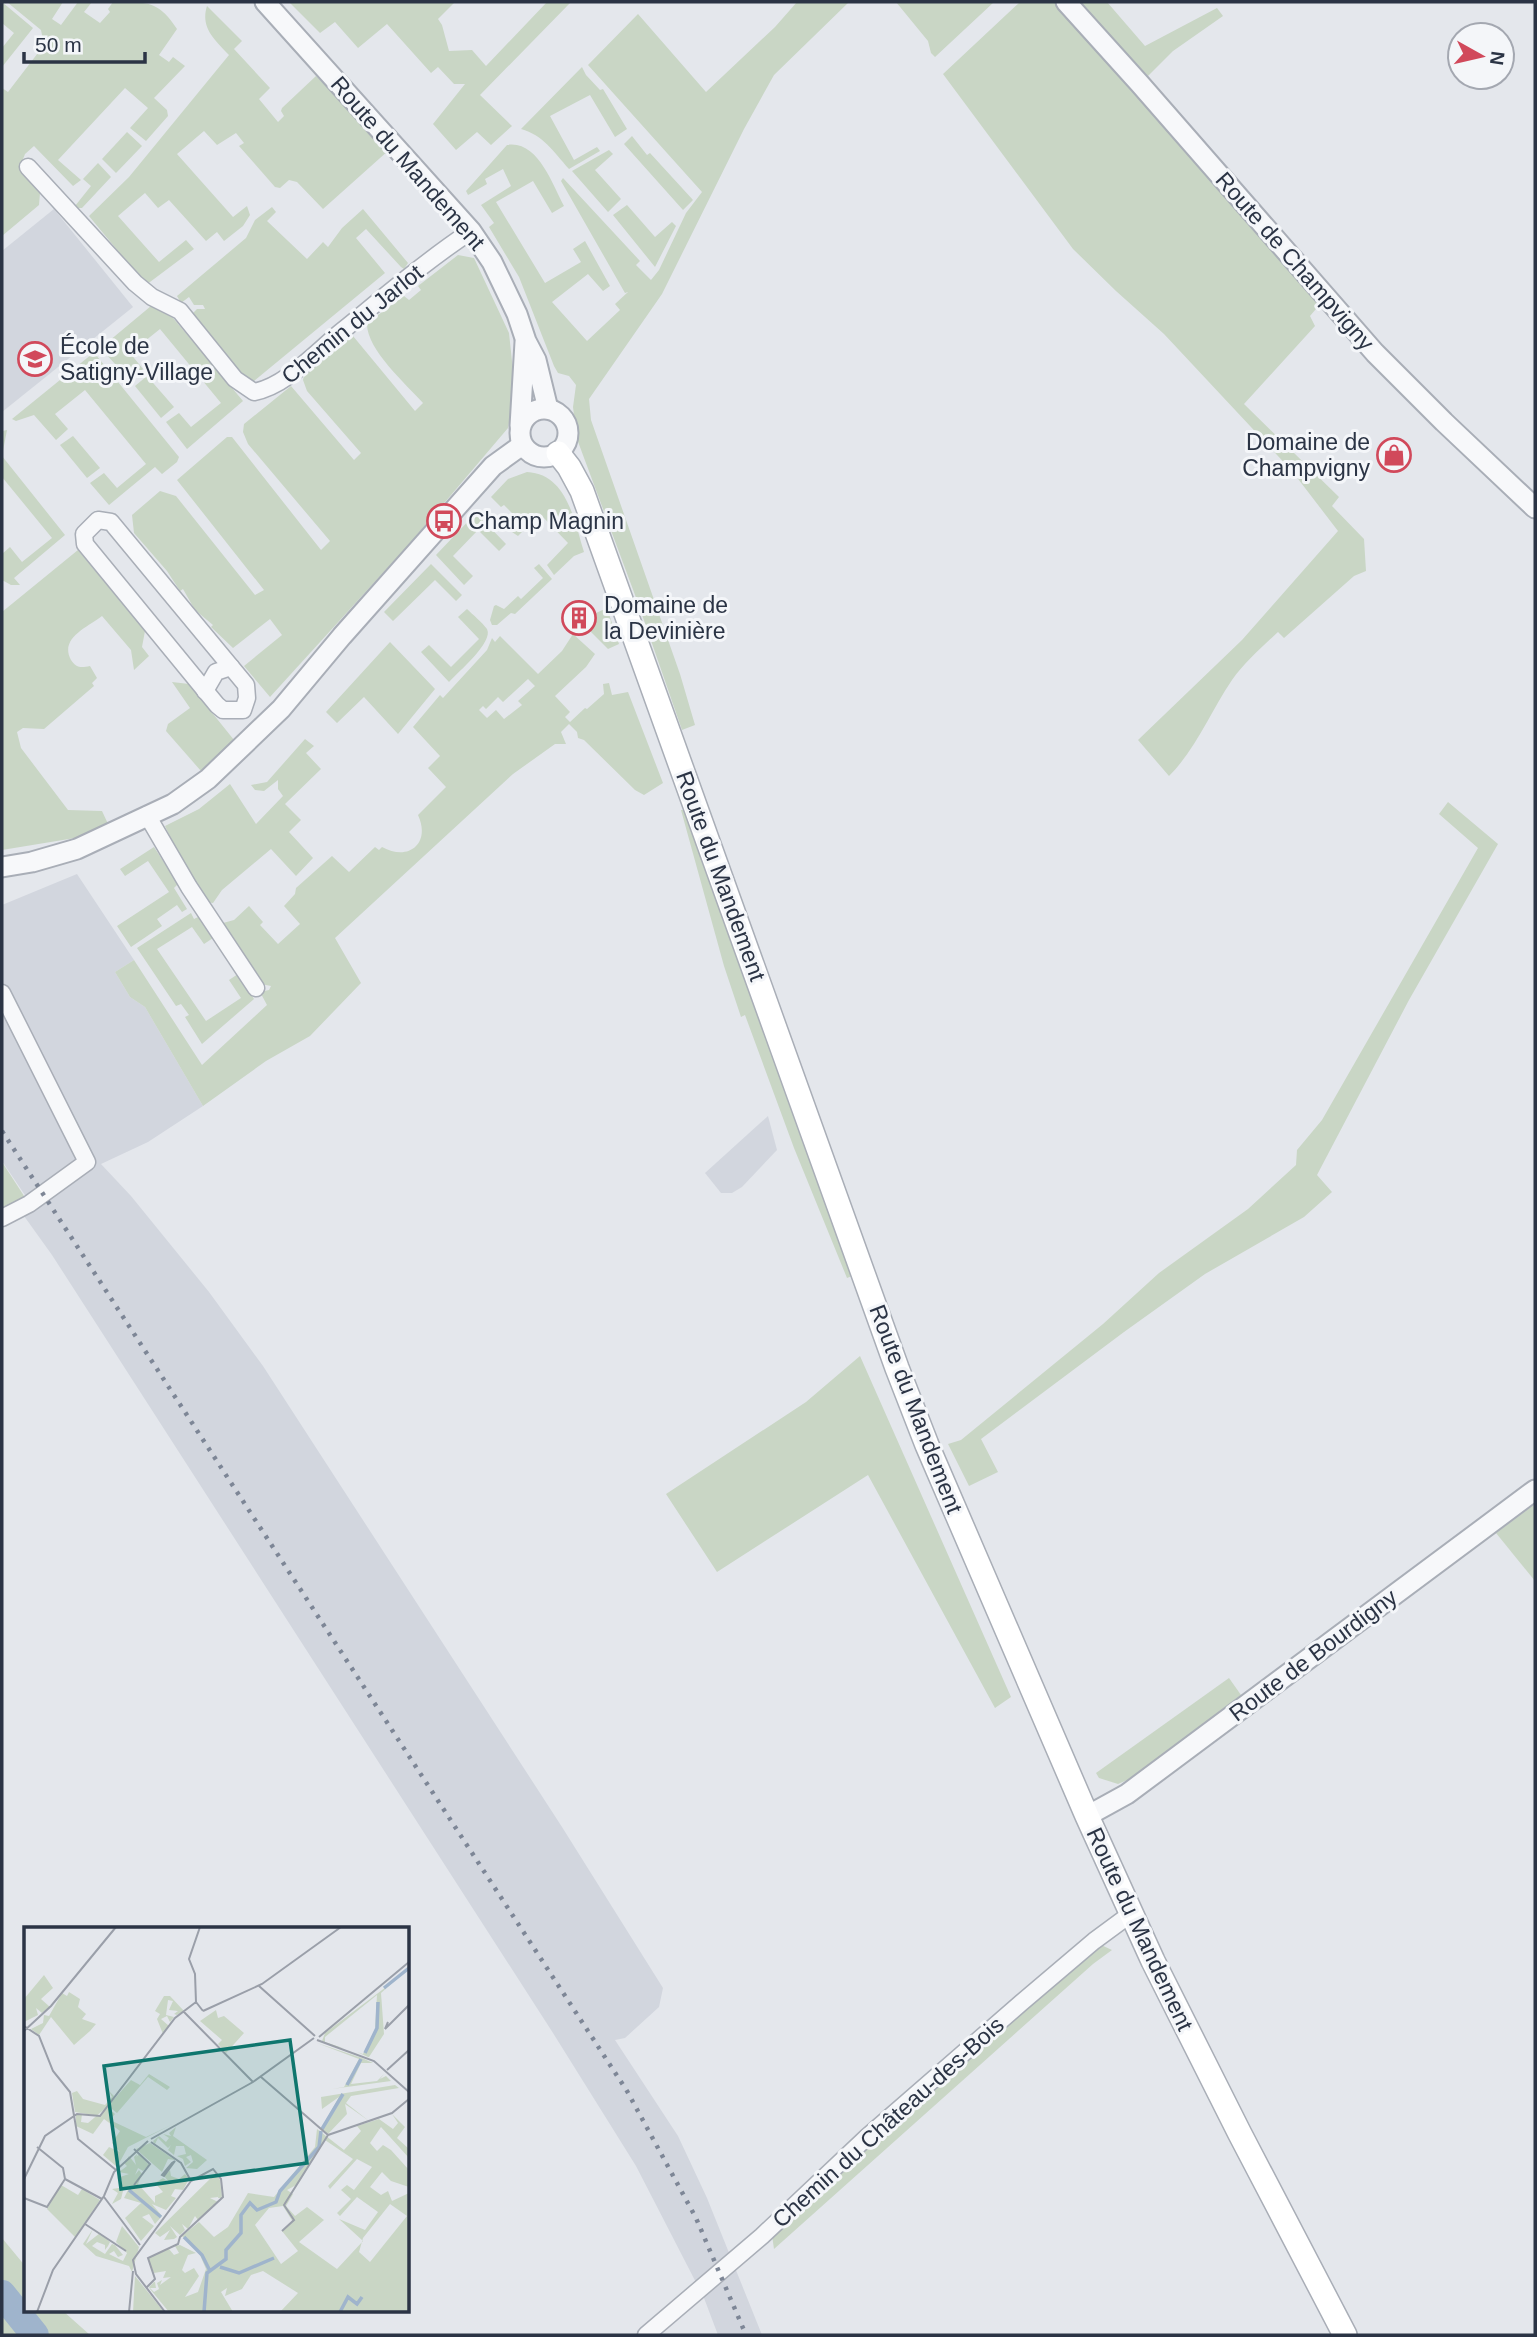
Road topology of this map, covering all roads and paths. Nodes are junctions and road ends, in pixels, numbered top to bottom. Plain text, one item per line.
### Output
1 (265, 2) edge
2 (1066, 2) edge
3 (28, 167) dead end
4 (471, 231) junction
5 (526, 341) junction
6 (548, 409) junction
7 (521, 436) junction
8 (558, 453) junction
9 (1535, 508) edge
10 (231, 667) junction
11 (205, 691) junction
12 (243, 710) junction
13 (261, 730) junction
14 (148, 816) junction
15 (2, 867) edge
16 (256, 988) dead end
17 (2, 993) edge
18 (2, 1217) edge
19 (1535, 1490) edge
20 (1087, 1816) junction
21 (1132, 1913) junction
22 (646, 2335) edge
23 (1345, 2335) edge

1 - 4 street, Route du Mandement
2 - 9 street, Route de Champvigny
3 - 4 street, Chemin du Jarlot
4 - 5 street, Route du Mandement
5 - 6 street, Route du Mandement
5 - 7 street, Route du Mandement
6 - 7 street
6 - 8 street
7 - 8 street
7 - 13 street
8 - 20 main road, Route du Mandement
10 - 11 street
10 - 11 street
10 - 12 street
11 - 12 street
12 - 13 street
13 - 14 street
14 - 15 street
14 - 16 street
17 - 18 street
19 - 20 street, Route de Bourdigny
20 - 21 main road, Route du Mandement
21 - 22 street, Chemin du Château-des-Bois
21 - 23 main road, Route du Mandement

